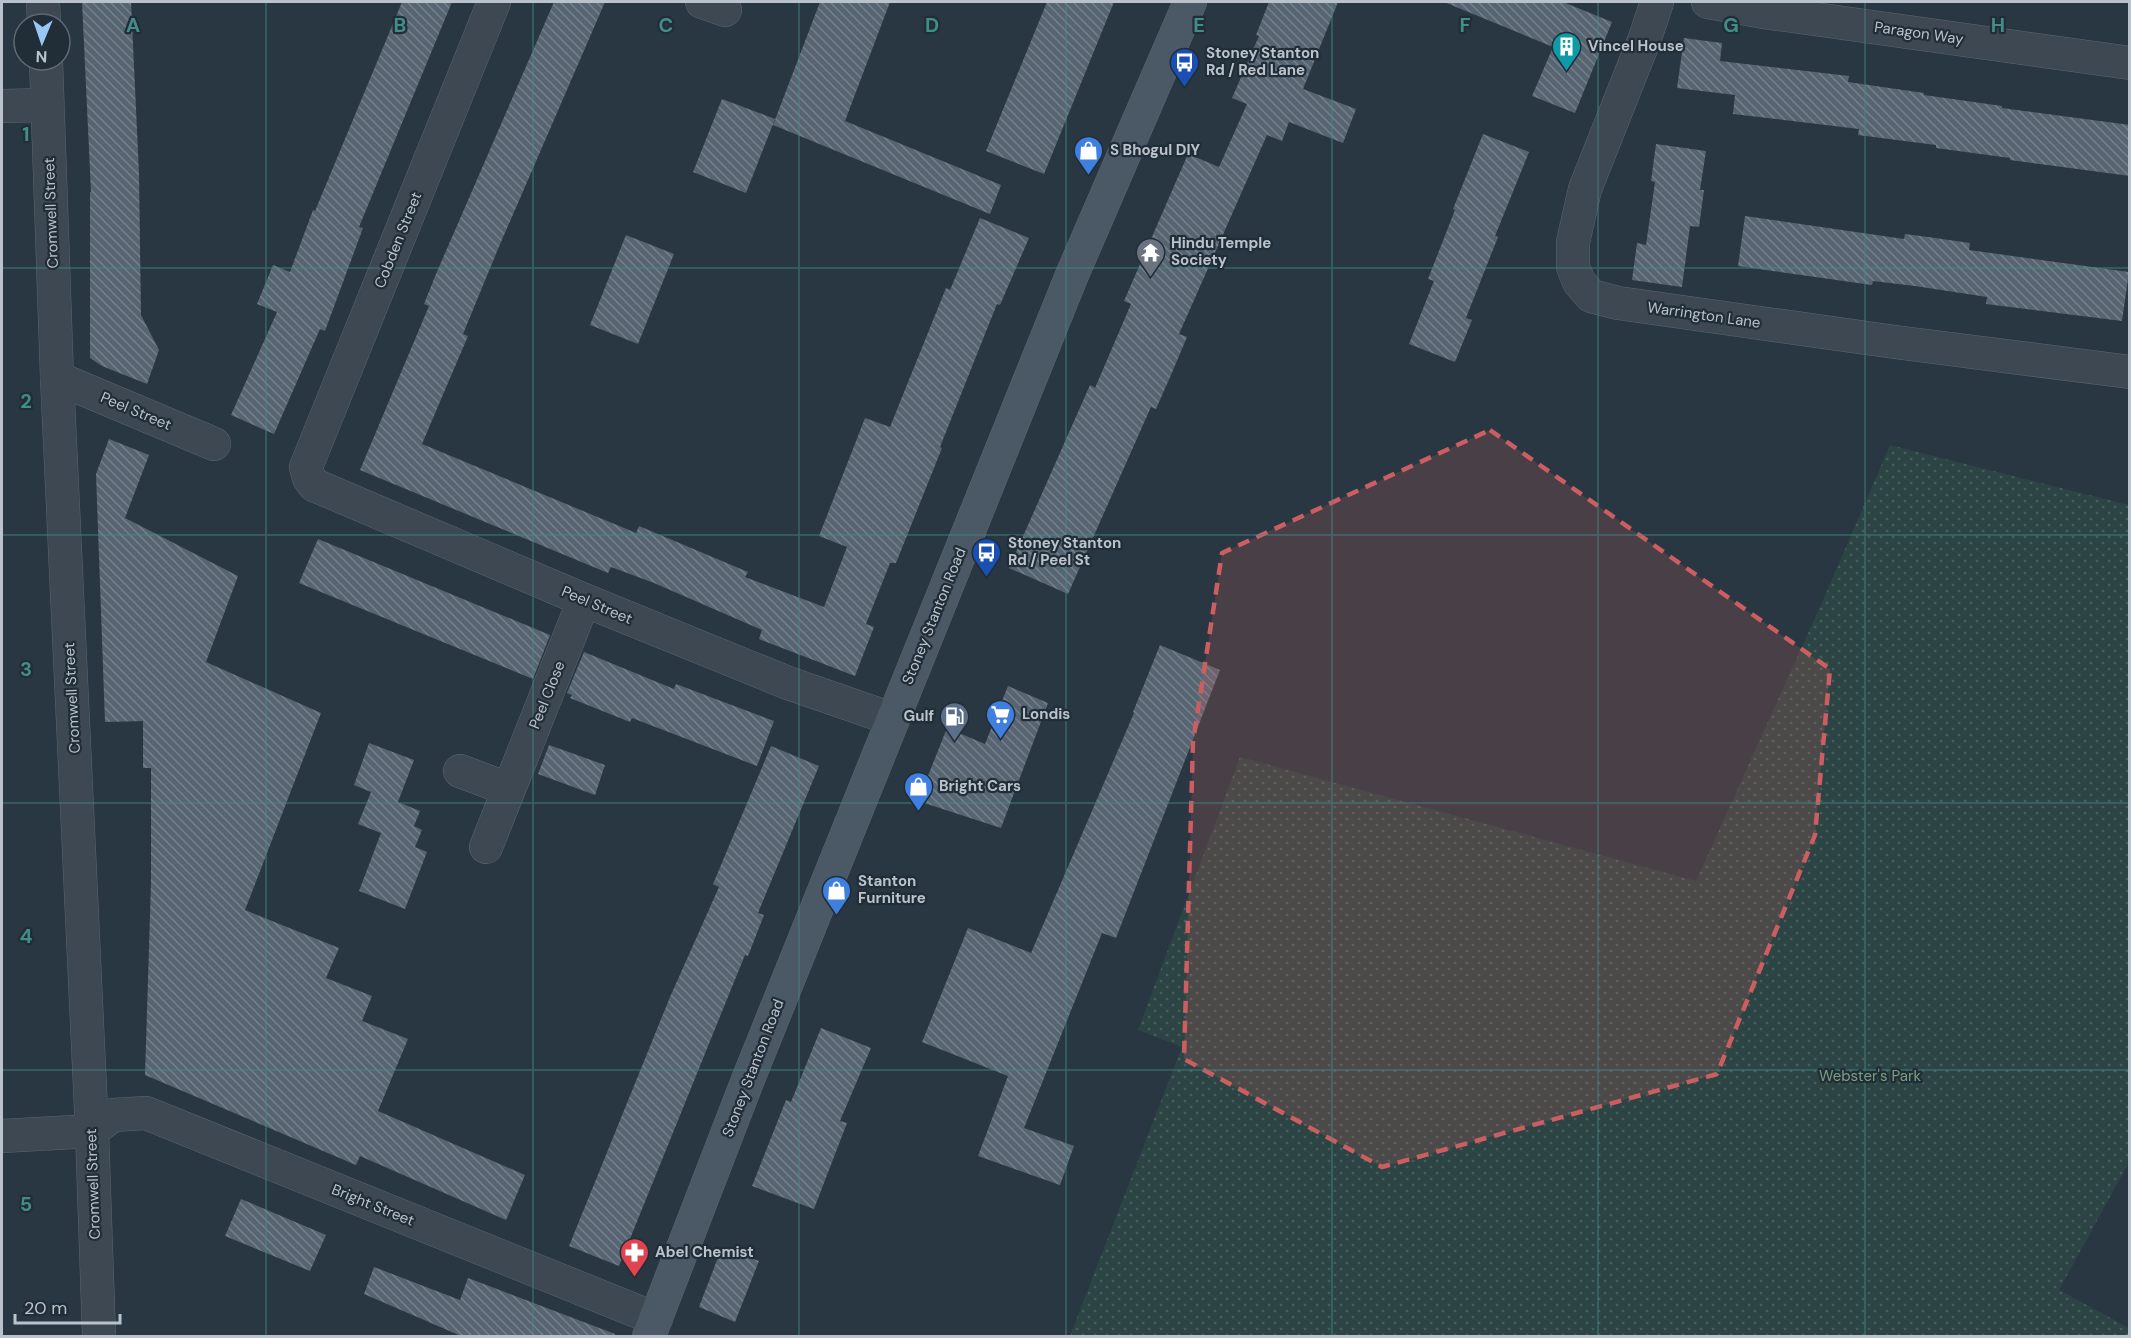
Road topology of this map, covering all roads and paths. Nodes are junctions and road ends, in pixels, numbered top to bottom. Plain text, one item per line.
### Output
1 (494, 2) edge
2 (1190, 2) edge
3 (1658, 2) edge
4 (1708, 2) edge
5 (1765, 7) edge
6 (2130, 63) edge
7 (46, 72) edge
8 (47, 105) junction
9 (2, 106) edge
10 (2130, 372) edge
11 (57, 378) junction
12 (214, 444) dead end
13 (309, 478) joint
14 (584, 600) junction
15 (892, 719) junction
16 (460, 771) dead end
17 (508, 789) junction
18 (486, 847) dead end
19 (92, 1131) junction
20 (2, 1136) edge
21 (652, 1328) edge
22 (99, 1336) edge

1 - 13 street, Cobden Street
2 - 15 main road, Stoney Stanton Road
3 - 10 street, Warrington Lane
4 - 5 street, Paragon Way
5 - 6 street, Paragon Way
7 - 8 street, Cromwell Street
8 - 9 street
8 - 11 street, Cromwell Street
11 - 12 street, Peel Street
11 - 19 street, Cromwell Street
13 - 14 street, Peel Street
14 - 15 street, Peel Street
14 - 17 street, Peel Close
15 - 21 main road, Stoney Stanton Road
16 - 17 street
17 - 18 street, Peel Close
19 - 20 street
19 - 21 street, Bright Street
19 - 22 street, Cromwell Street

